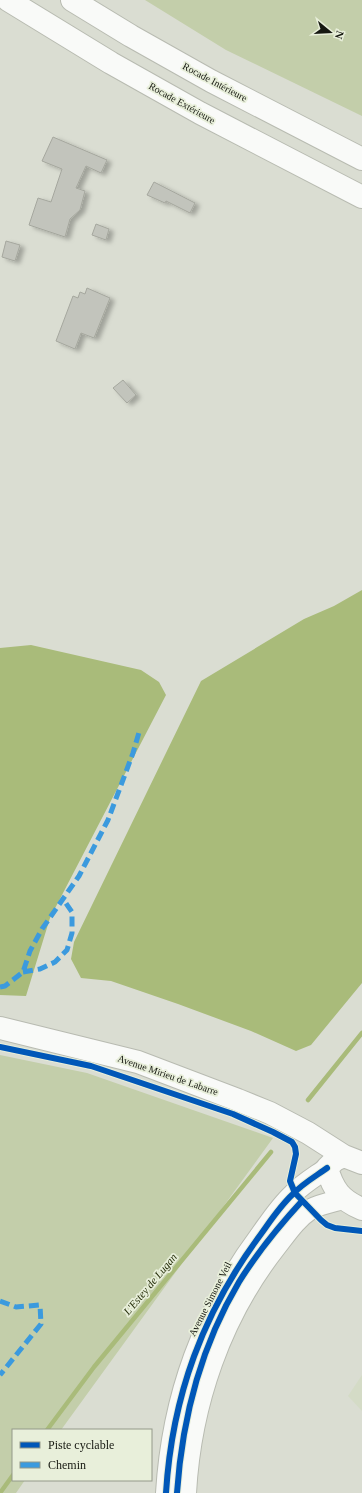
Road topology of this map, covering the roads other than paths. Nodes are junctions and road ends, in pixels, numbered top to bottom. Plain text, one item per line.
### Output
1 (8, 0) edge
2 (72, 0) edge
3 (362, 159) edge
4 (362, 197) edge
5 (0, 1028) edge
6 (344, 1163) edge
7 (352, 1204) edge
8 (203, 1357) junction
9 (166, 1493) edge
10 (186, 1493) edge

1 - 4 main road, Rocade Extérieure
2 - 3 main road, Rocade Intérieure
5 - 6 main road, Avenue Mirieu de Labarre
6 - 7 main road
6 - 8 street, Avenue Simone Veil
7 - 8 street, Avenue Simone Veil
8 - 9 street, Avenue Simone Veil
8 - 10 street, Avenue Simone Veil

